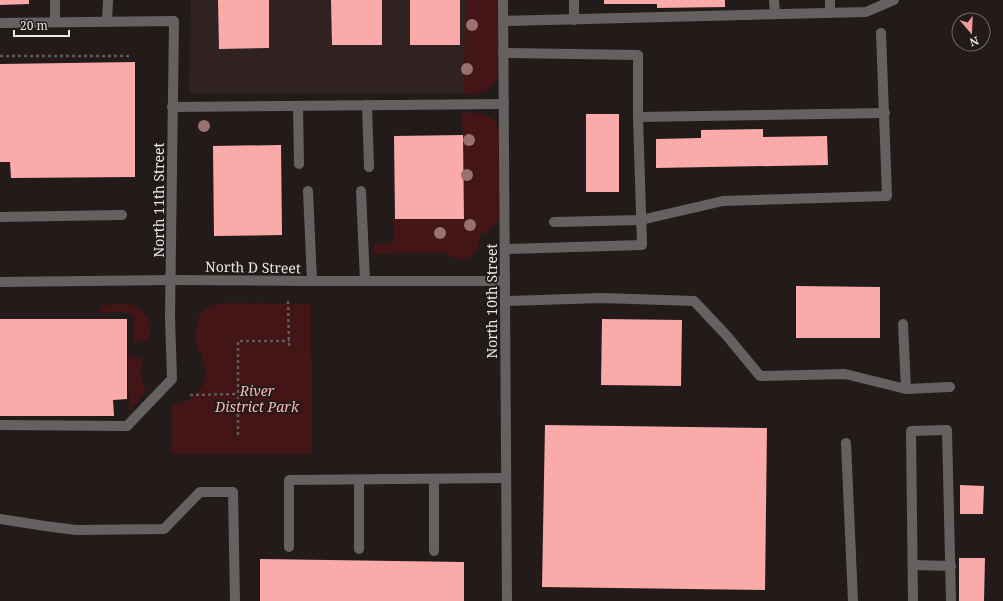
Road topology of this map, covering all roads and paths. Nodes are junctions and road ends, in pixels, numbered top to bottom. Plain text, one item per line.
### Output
1 (55, 0) edge
2 (108, 0) edge
3 (503, 0) edge
4 (574, 0) edge
5 (774, 0) edge
6 (830, 0) edge
7 (894, 0) edge
8 (830, 13) junction
9 (775, 14) junction
10 (574, 20) junction
11 (55, 22) junction
12 (107, 22) junction
13 (503, 22) junction
14 (0, 23) edge
15 (881, 33) dead end
16 (503, 53) junction
17 (0, 56) edge
18 (129, 56) dead end
19 (504, 104) junction
20 (367, 105) junction
21 (298, 106) junction
22 (172, 107) junction
23 (885, 113) junction
24 (638, 117) junction
25 (299, 164) dead end
26 (369, 167) dead end
27 (361, 190) dead end
28 (308, 191) dead end
29 (122, 215) dead end
30 (0, 217) edge
31 (641, 220) junction
32 (554, 222) dead end
33 (505, 249) junction
34 (171, 280) junction
35 (312, 281) junction
36 (364, 281) junction
37 (505, 281) junction
38 (0, 282) edge
39 (288, 301) dead end
40 (505, 301) junction
41 (903, 324) dead end
42 (289, 341) junction
43 (289, 347) dead end
44 (950, 387) dead end
45 (906, 389) junction
46 (238, 394) junction
47 (190, 395) dead end
48 (0, 425) edge
49 (238, 435) dead end
50 (846, 443) dead end
51 (506, 478) junction
52 (434, 479) junction
53 (359, 480) junction
54 (0, 519) edge
55 (289, 548) dead end
56 (359, 550) dead end
57 (434, 551) dead end
58 (913, 565) junction
59 (951, 566) junction
60 (235, 601) edge
61 (507, 601) edge
62 (853, 601) edge
63 (913, 601) edge
64 (951, 601) edge

1 - 11 street
2 - 12 street
3 - 13 street, North 10th Street
4 - 10 street
5 - 9 street
6 - 8 street
7 - 8 street
8 - 9 street
9 - 10 street
10 - 13 street
11 - 12 street
11 - 14 street
12 - 22 street, North 11th Street
13 - 16 street, North 10th Street
15 - 23 street
16 - 19 street, North 10th Street
16 - 24 street
17 - 18 path
19 - 20 street
19 - 33 street, North 10th Street
20 - 21 street
20 - 26 street
21 - 22 street
21 - 25 street
22 - 34 street, North 11th Street
23 - 24 street
23 - 31 street
24 - 31 street
27 - 36 street
28 - 35 street
29 - 30 street
31 - 32 street
31 - 33 street
33 - 37 street, North 10th Street
34 - 35 street, North D Street
34 - 38 street, North D Street
34 - 48 street, North 11th Street
35 - 36 street, North D Street
36 - 37 street, North D Street
37 - 40 street, North 10th Street
39 - 42 path
40 - 45 street
40 - 51 street, North 10th Street
41 - 45 street
42 - 43 path
42 - 46 path
44 - 45 street
46 - 47 path
46 - 49 path
50 - 62 street
51 - 52 street
51 - 61 street, North 10th Street
52 - 53 street
52 - 57 street
53 - 55 street
53 - 56 street
54 - 60 street
58 - 59 street
58 - 59 street
58 - 63 street
59 - 64 street

